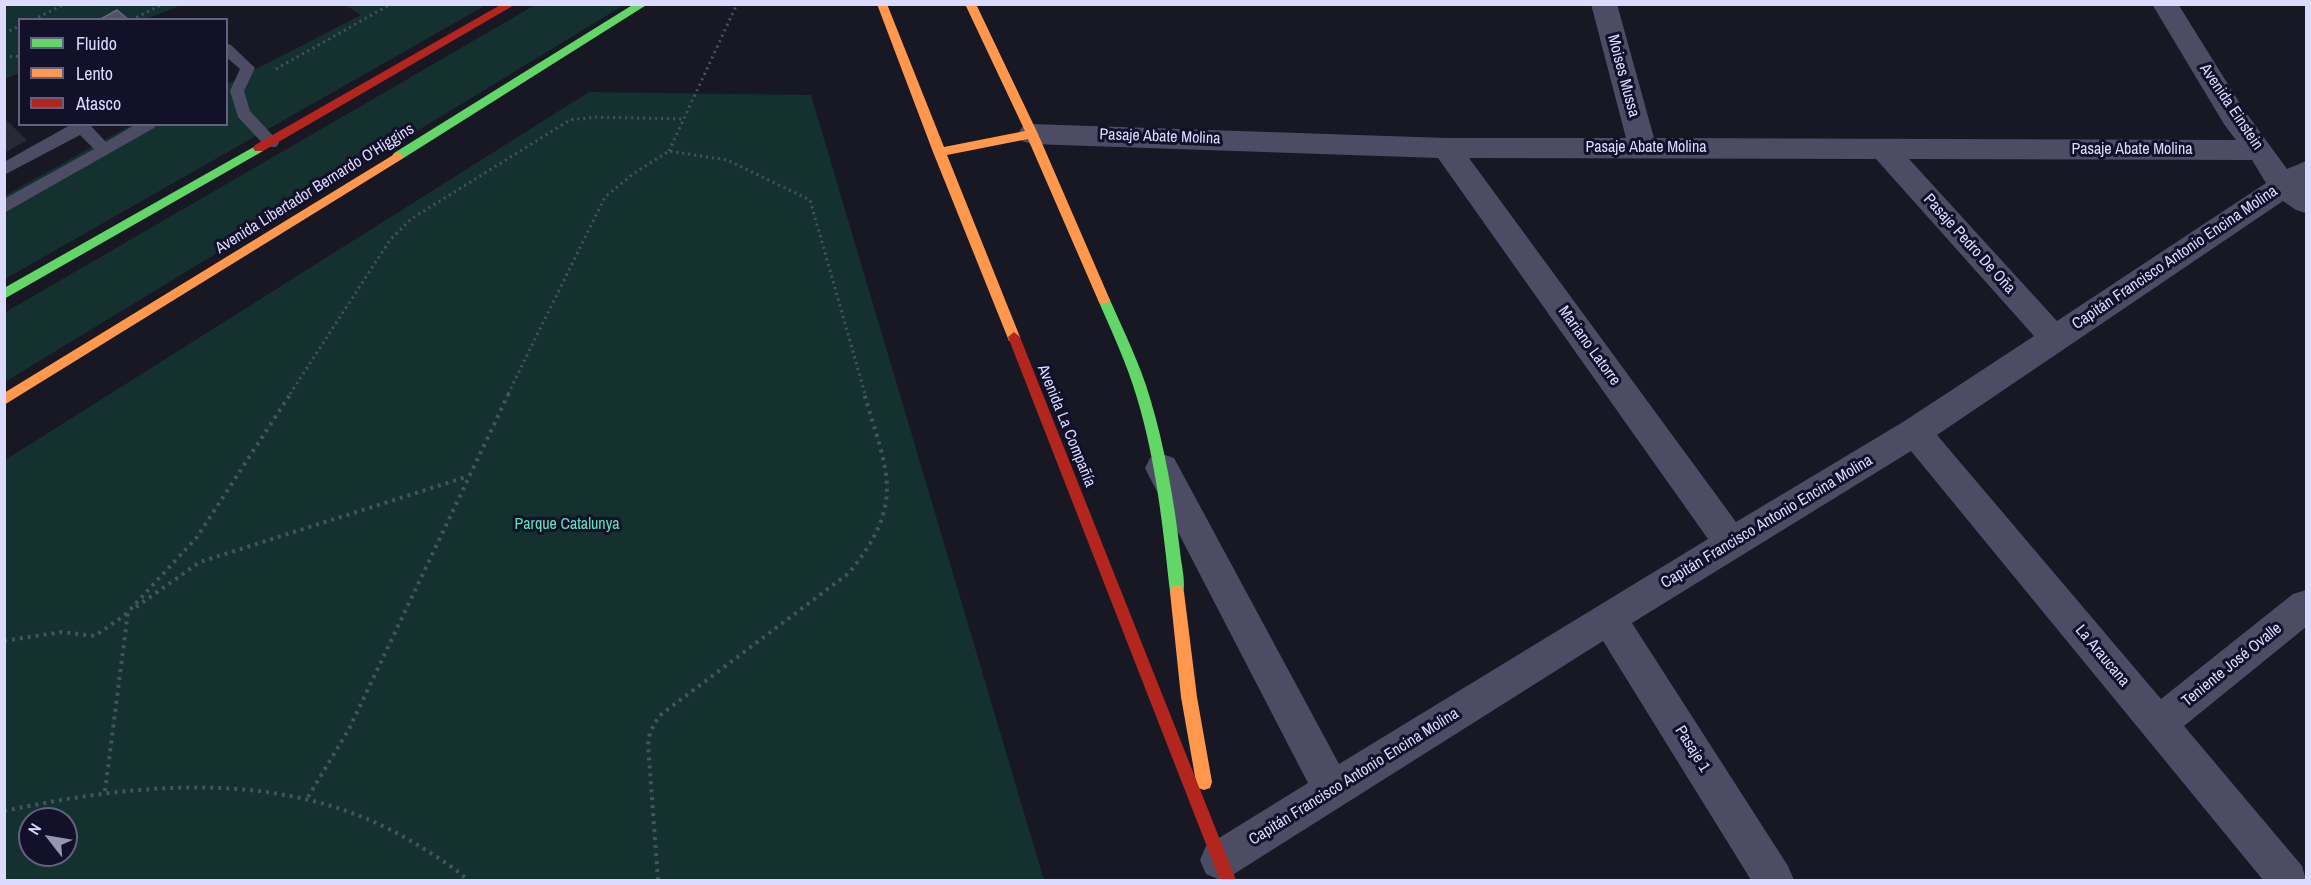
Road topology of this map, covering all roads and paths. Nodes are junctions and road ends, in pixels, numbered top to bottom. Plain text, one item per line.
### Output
1 (65, 4) edge
2 (163, 4) edge
3 (391, 4) edge
4 (512, 4) edge
5 (643, 4) edge
6 (737, 4) edge
7 (882, 4) edge
8 (970, 4) edge
9 (1604, 4) edge
10 (2165, 4) edge
11 (37, 18) edge
12 (135, 18) edge
13 (18, 27) edge
14 (4, 33) edge
15 (228, 50) edge
16 (232, 86) edge
17 (684, 119) junction
18 (80, 126) edge
19 (146, 126) edge
20 (1032, 134) junction
21 (271, 143) junction
22 (1446, 148) junction
23 (1643, 148) junction
24 (1883, 149) junction
25 (104, 150) junction
26 (2260, 150) junction
27 (669, 151) junction
28 (939, 152) junction
29 (4, 169) edge
30 (2299, 186) edge
31 (4, 207) edge
32 (4, 294) edge
33 (2055, 339) junction
34 (4, 400) edge
35 (1916, 432) junction
36 (1160, 464) junction
37 (467, 477) junction
38 (1732, 544) junction
39 (2307, 606) edge
40 (128, 612) junction
41 (1609, 618) junction
42 (4, 641) edge
43 (2158, 724) junction
44 (1332, 790) junction
45 (105, 791) junction
46 (308, 797) junction
47 (4, 811) edge
48 (1224, 870) edge
49 (468, 880) edge
50 (658, 880) edge
51 (1774, 880) edge
52 (2288, 880) edge

1 - 11 path
2 - 12 path
3 - 16 path
4 - 21 main road
5 - 34 main road, Avenida Libertador Bernardo O'Higgins
6 - 17 path
7 - 28 main road, Avenida La Compañía
8 - 20 main road
9 - 23 street, Moises Mussa
10 - 26 street, Avenida Einstein
13 - 14 path
15 - 16 lane
16 - 21 lane
17 - 27 path
17 - 40 path
18 - 25 lane
18 - 29 lane
19 - 25 lane
20 - 22 street, Pasaje Abate Molina
20 - 28 main road
20 - 36 main road
21 - 32 main road
22 - 23 street, Pasaje Abate Molina
22 - 38 street, Mariano Latorre
23 - 24 street, Pasaje Abate Molina
24 - 26 street, Pasaje Abate Molina
24 - 33 street, Pasaje Pedro De Oña
25 - 31 lane
26 - 30 street, Avenida Einstein
27 - 37 path
27 - 50 path
28 - 48 main road, Avenida La Compañía
30 - 33 street, Capitán Francisco Antonio Encina Molina
33 - 35 street, Capitán Francisco Antonio Encina Molina
35 - 38 street, Capitán Francisco Antonio Encina Molina
35 - 43 street, La Araucana
36 - 44 street
36 - 48 main road
37 - 40 path
37 - 46 path
38 - 41 street, Capitán Francisco Antonio Encina Molina
39 - 43 street, Teniente José Ovalle
40 - 42 path
40 - 45 path
41 - 44 street, Capitán Francisco Antonio Encina Molina
41 - 51 street, Pasaje 1
43 - 52 street, La Araucana
44 - 48 street, Capitán Francisco Antonio Encina Molina
45 - 46 path
45 - 47 path
46 - 49 path

